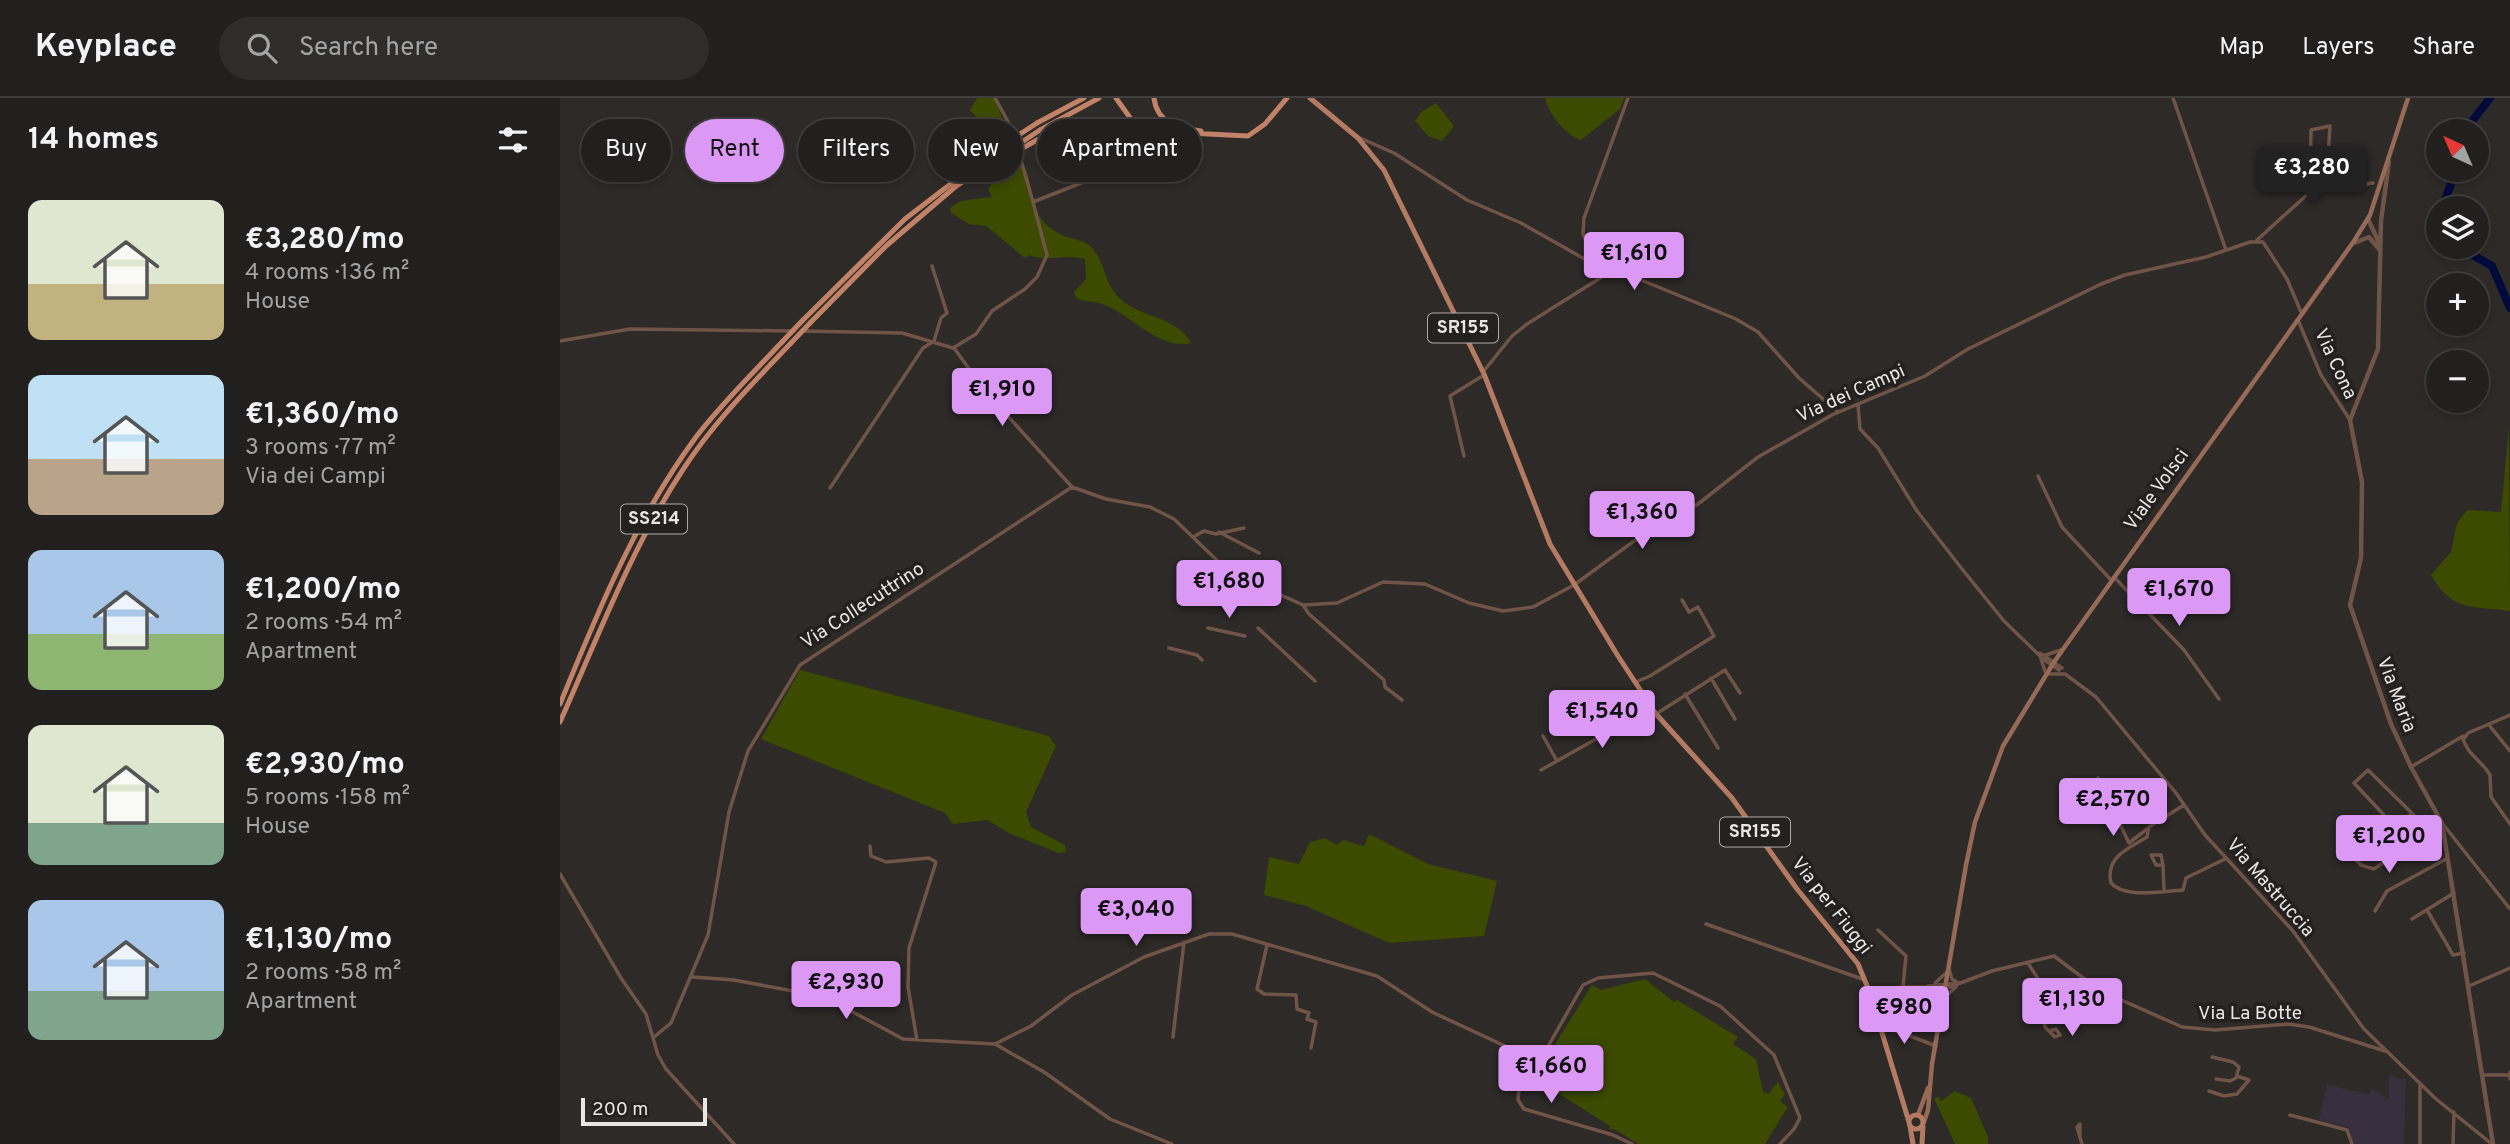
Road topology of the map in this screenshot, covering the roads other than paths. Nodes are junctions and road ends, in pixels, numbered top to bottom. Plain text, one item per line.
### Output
1 (995, 98) edge
2 (1084, 98) edge
3 (1099, 98) edge
4 (1116, 98) edge
5 (1154, 98) edge
6 (1287, 98) edge
7 (1310, 98) edge
8 (1628, 98) edge
9 (2173, 98) edge
10 (2408, 98) edge
11 (1132, 119) edge
12 (1202, 134) edge
13 (1221, 135) junction
14 (1358, 138) junction
15 (1023, 141) edge
16 (2390, 155) junction
17 (963, 182) edge
18 (1084, 182) edge
19 (2373, 183) dead end
20 (2326, 188) junction
21 (2310, 192) junction
22 (1033, 202) junction
23 (2368, 219) junction
24 (2381, 238) junction
25 (2256, 241) junction
26 (883, 244) junction
27 (2351, 245) junction
28 (2226, 250) junction
29 (2381, 253) junction
30 (1595, 261) junction
31 (1601, 264) junction
32 (932, 266) dead end
33 (2301, 312) junction
34 (2297, 319) junction
35 (560, 341) edge
36 (934, 341) junction
37 (953, 348) junction
38 (1484, 373) junction
39 (1858, 405) junction
40 (1838, 412) junction
41 (2350, 420) junction
42 (1464, 456) dead end
43 (2038, 476) dead end
44 (830, 488) dead end
45 (1072, 488) junction
46 (1244, 528) dead end
47 (1219, 533) junction
48 (1193, 537) junction
49 (1259, 553) dead end
50 (2113, 579) junction
51 (1574, 585) junction
52 (1682, 600) dead end
53 (1303, 605) junction
54 (1208, 628) dead end
55 (1258, 628) dead end
56 (1245, 636) dead end
57 (1169, 648) dead end
58 (2063, 649) junction
59 (2044, 656) junction
60 (1202, 660) dead end
61 (2053, 662) junction
62 (2063, 671) junction
63 (2046, 674) junction
64 (1711, 677) junction
65 (1315, 681) dead end
66 (1634, 682) junction
67 (1740, 693) dead end
68 (1685, 694) junction
69 (2219, 699) dead end
70 (1402, 700) dead end
71 (560, 704) edge
72 (1651, 708) junction
73 (1656, 714) junction
74 (2510, 715) edge
75 (1735, 719) dead end
76 (560, 722) edge
77 (2489, 725) junction
78 (2464, 735) junction
79 (1542, 736) dead end
80 (1718, 748) dead end
81 (2510, 751) edge
82 (1557, 761) junction
83 (2411, 768) junction
84 (1541, 770) dead end
85 (2098, 778) dead end
86 (2184, 805) junction
87 (2411, 814) junction
88 (2442, 823) junction
89 (2510, 824) edge
90 (2149, 827) junction
91 (2396, 829) junction
92 (2430, 831) junction
93 (2338, 841) dead end
94 (2412, 845) junction
95 (870, 846) dead end
96 (2448, 858) junction
97 (2226, 859) junction
98 (2163, 865) dead end
99 (560, 874) edge
100 (2164, 891) junction
101 (2454, 893) junction
102 (2510, 893) edge
103 (2502, 898) junction
104 (2510, 909) edge
105 (2427, 910) junction
106 (2375, 911) dead end
107 (2412, 919) dead end
108 (1706, 924) dead end
109 (1878, 930) dead end
110 (1184, 942) junction
111 (1267, 945) junction
112 (2464, 953) junction
113 (2028, 963) junction
114 (1949, 967) junction
115 (2510, 968) edge
116 (693, 977) junction
117 (1865, 981) junction
118 (1961, 983) junction
119 (1933, 984) junction
120 (1946, 985) junction
121 (1926, 986) junction
122 (2469, 986) junction
123 (1903, 987) junction
124 (1938, 987) junction
125 (1870, 993) junction
126 (1944, 998) junction
127 (1879, 1024) junction
128 (2049, 1031) dead end
129 (654, 1037) junction
130 (1173, 1037) dead end
131 (918, 1040) junction
132 (995, 1044) junction
133 (1936, 1046) junction
134 (1311, 1048) dead end
135 (2387, 1052) junction
136 (2213, 1057) dead end
137 (1519, 1061) junction
138 (1528, 1068) junction
139 (1520, 1073) junction
140 (2483, 1075) junction
141 (2509, 1075) edge
142 (2237, 1076) junction
143 (1931, 1077) junction
144 (2216, 1079) dead end
145 (2420, 1084) junction
146 (2209, 1091) dead end
147 (1902, 1096) junction
148 (2454, 1112) junction
149 (1916, 1115) junction
150 (2290, 1115) dead end
151 (1923, 1123) junction
152 (1909, 1124) junction
153 (2080, 1135) dead end
154 (734, 1144) edge
155 (1172, 1144) edge
156 (1632, 1144) edge
157 (1780, 1144) edge
158 (1913, 1144) edge
159 (1922, 1144) edge
160 (2082, 1144) edge
161 (2352, 1144) edge
162 (2420, 1144) edge
163 (2453, 1144) edge
164 (2492, 1144) edge

1 - 22 street
2 - 26 highway, SS214, bridge
3 - 15 highway, SS214, bridge
4 - 11 highway
5 - 13 highway
6 - 13 highway
7 - 14 main road, SR155
8 - 30 street
9 - 28 street
10 - 16 main road, Viale Volsci
12 - 13 highway
14 - 30 street
14 - 38 main road, SR155
16 - 23 main road, Viale Volsci
16 - 24 street
17 - 26 highway, SS214, bridge
18 - 22 street
19 - 20 street
20 - 21 street
20 - 21 street
21 - 25 street
22 - 37 street
23 - 24 street
23 - 27 main road, Viale Volsci
23 - 29 street
24 - 29 street
25 - 28 street, Via dei Campi
25 - 33 street
26 - 71 highway, SS214, bridge
26 - 76 highway, SS214, bridge
27 - 29 street
27 - 33 main road, Viale Volsci
28 - 39 street, Via dei Campi
29 - 41 street
30 - 31 street
31 - 38 street
31 - 40 street
32 - 36 street
33 - 34 main road, Viale Volsci
34 - 41 street, Via Cona
34 - 50 main road, Viale Volsci
35 - 36 street
36 - 37 street
36 - 44 street
37 - 45 street
38 - 42 street
38 - 51 main road, SR155
39 - 40 street, Via dei Campi
39 - 59 street
40 - 51 street, Via dei Campi
41 - 83 street, Via Maria
43 - 50 street
45 - 48 street, Via dei Campi
45 - 116 street, Via Collecuttrino
46 - 47 street
47 - 48 street
47 - 49 street
48 - 53 street, Via dei Campi
50 - 58 main road, Viale Volsci
50 - 69 street
51 - 53 street, Via dei Campi
51 - 66 main road, Via per Fiuggi / SR155
52 - 66 street
53 - 70 street
54 - 56 street
55 - 65 street
57 - 60 street
58 - 59 street
58 - 61 main road, Viale Volsci
58 - 62 street
59 - 61 street, Via Mastruccia
59 - 63 street
61 - 62 street, Via Mastruccia
61 - 63 main road, Viale Volsci
62 - 63 street
62 - 86 street, Via Mastruccia
63 - 114 main road, Viale Volsci
64 - 67 street
64 - 68 street
64 - 75 street
66 - 72 main road, Via per Fiuggi / SR155
68 - 73 street
68 - 80 street
72 - 73 main road, Via per Fiuggi / SR155
72 - 82 street
73 - 117 main road, Via per Fiuggi / SR155
74 - 77 street
77 - 78 street
77 - 81 street
78 - 83 street
78 - 89 street
79 - 82 street
82 - 84 street
83 - 88 street, Via Maria
85 - 90 street
86 - 90 street
86 - 97 street, Via Mastruccia
87 - 91 street
87 - 91 street
87 - 92 street
88 - 92 street
88 - 96 street, Via Maria
88 - 103 street
90 - 100 street
91 - 94 street
92 - 94 street
93 - 94 street
95 - 131 street
96 - 101 street, Via Maria
96 - 106 street
97 - 100 street
97 - 135 street, Via Mastruccia
98 - 100 street
99 - 129 street
101 - 105 street
101 - 112 street, Via Maria
102 - 103 street
103 - 104 street
105 - 107 street
105 - 112 street
108 - 117 street
109 - 123 street
110 - 111 street
110 - 130 street
110 - 132 street
111 - 134 street
111 - 137 street
112 - 122 street, Via Maria
113 - 118 street, Via La Botte
113 - 128 street
113 - 135 street, Via La Botte
114 - 118 street
114 - 119 street
114 - 120 main road, Viale Volsci
115 - 122 street
116 - 129 street, Via Collecuttrino
116 - 131 street
117 - 125 main road, Via per Fiuggi / SR155
118 - 120 street
118 - 126 street
119 - 120 street
119 - 121 street
120 - 124 street
120 - 126 main road, Viale Volsci
121 - 123 street
121 - 124 street
122 - 140 street, Via Maria
123 - 125 street
124 - 126 street
125 - 127 main road, Via per Fiuggi / SR155
126 - 133 main road, Viale Volsci
127 - 133 street
127 - 147 main road, Via per Fiuggi / SR155
129 - 154 street
131 - 132 street
132 - 155 street
133 - 143 main road, Viale Volsci
135 - 145 street, Via Mastruccia
136 - 142 street
137 - 138 street
137 - 139 street
138 - 139 street
138 - 157 street
139 - 156 street
140 - 141 street
140 - 164 street, Via Maria
142 - 144 street
142 - 146 street
143 - 149 main road, Viale Volsci
143 - 151 main road, Viale Volsci
145 - 148 street, Via Mastruccia
145 - 162 street
147 - 149 main road, Via per Fiuggi
147 - 152 main road, Via per Fiuggi
148 - 163 street
148 - 164 street, Via Mastruccia
149 - 151 main road, Via per Fiuggi
149 - 152 main road
150 - 161 street
151 - 152 main road
151 - 159 main road, Viale Volsci
152 - 158 main road
153 - 160 street

